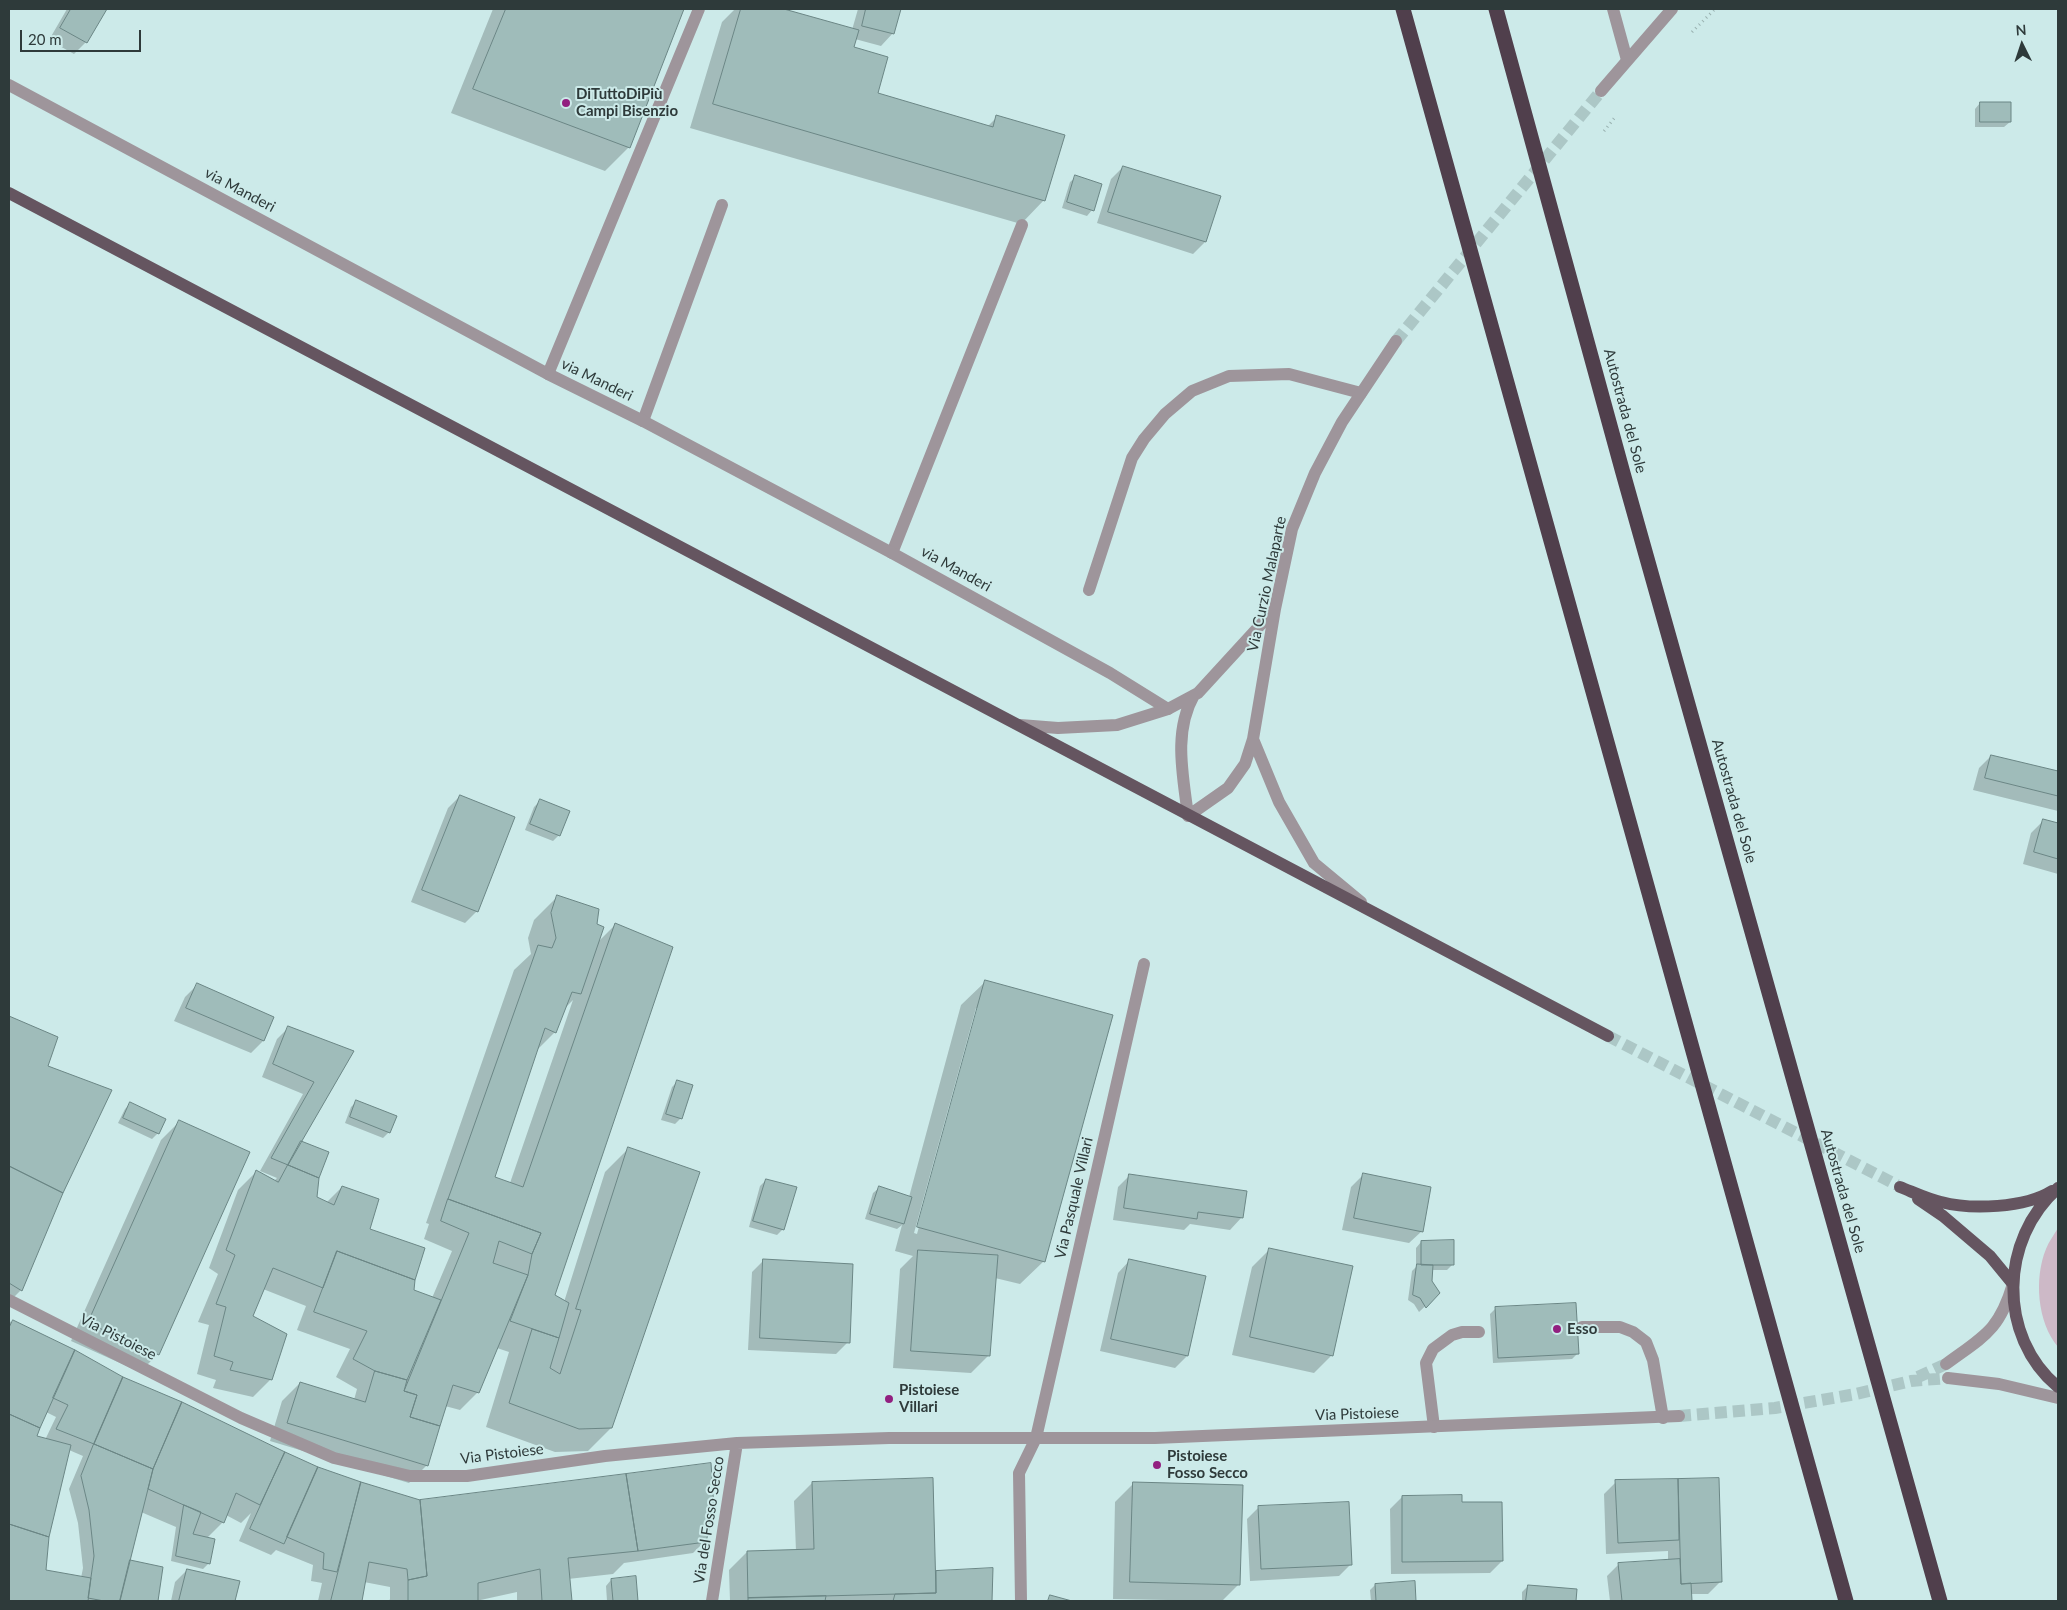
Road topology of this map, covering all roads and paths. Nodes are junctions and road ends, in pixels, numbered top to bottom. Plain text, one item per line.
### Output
1 (699, 9) edge
2 (1403, 9) edge
3 (1496, 9) edge
4 (1613, 9) edge
5 (1672, 9) edge
6 (1627, 60) junction
7 (9, 85) edge
8 (1601, 91) tunnel mouth
9 (9, 193) edge
10 (722, 206) dead end
11 (1022, 225) dead end
12 (1396, 341) tunnel mouth
13 (548, 374) junction
14 (1361, 393) junction
15 (643, 421) junction
16 (892, 553) junction
17 (1089, 590) dead end
18 (1275, 609) junction
19 (1194, 695) junction
20 (1168, 709) junction
21 (1020, 725) junction
22 (1253, 739) junction
23 (1188, 816) junction
24 (1372, 912) junction
25 (1144, 964) dead end
26 (1608, 1036) tunnel mouth
27 (2058, 1187) edge
28 (2013, 1284) junction
29 (9, 1300) edge
30 (1582, 1327) dead end
31 (1479, 1332) dead end
32 (1946, 1364) tunnel mouth
33 (1948, 1378) tunnel mouth
34 (2058, 1387) edge
35 (2058, 1398) edge
36 (1679, 1416) tunnel mouth
37 (1663, 1418) junction
38 (1434, 1427) junction
39 (1036, 1438) junction
40 (737, 1443) junction
41 (712, 1601) edge
42 (1021, 1601) edge
43 (1846, 1601) edge
44 (1940, 1601) edge

1 - 13 street
2 - 43 highway
3 - 44 highway, Autostrada del Sole
4 - 6 street
5 - 6 street
6 - 8 street
7 - 13 street, via Manderi
9 - 21 main road
10 - 15 street
11 - 16 street
12 - 14 street, Via Curzio Malaparte
13 - 15 street, via Manderi
14 - 17 street
14 - 18 street, Via Curzio Malaparte
15 - 16 street, via Manderi
16 - 20 street, via Manderi
18 - 19 street
18 - 22 street, Via Curzio Malaparte
19 - 20 street
19 - 23 street
20 - 21 street
21 - 23 main road
22 - 23 street, Via Curzio Malaparte
22 - 24 street
23 - 24 main road
24 - 26 main road
25 - 39 street, Via Pasquale Villari
27 - 28 main road
27 - 28 main road
28 - 32 street
28 - 34 main road
29 - 40 street, Via Pistoiese
30 - 37 street
31 - 38 street
33 - 35 street
36 - 37 street, Via Pistoiese
37 - 38 street, Via Pistoiese
38 - 39 street, Via Pistoiese
39 - 40 street, Via Pistoiese
39 - 42 street
40 - 41 street, Via del Fosso Secco

